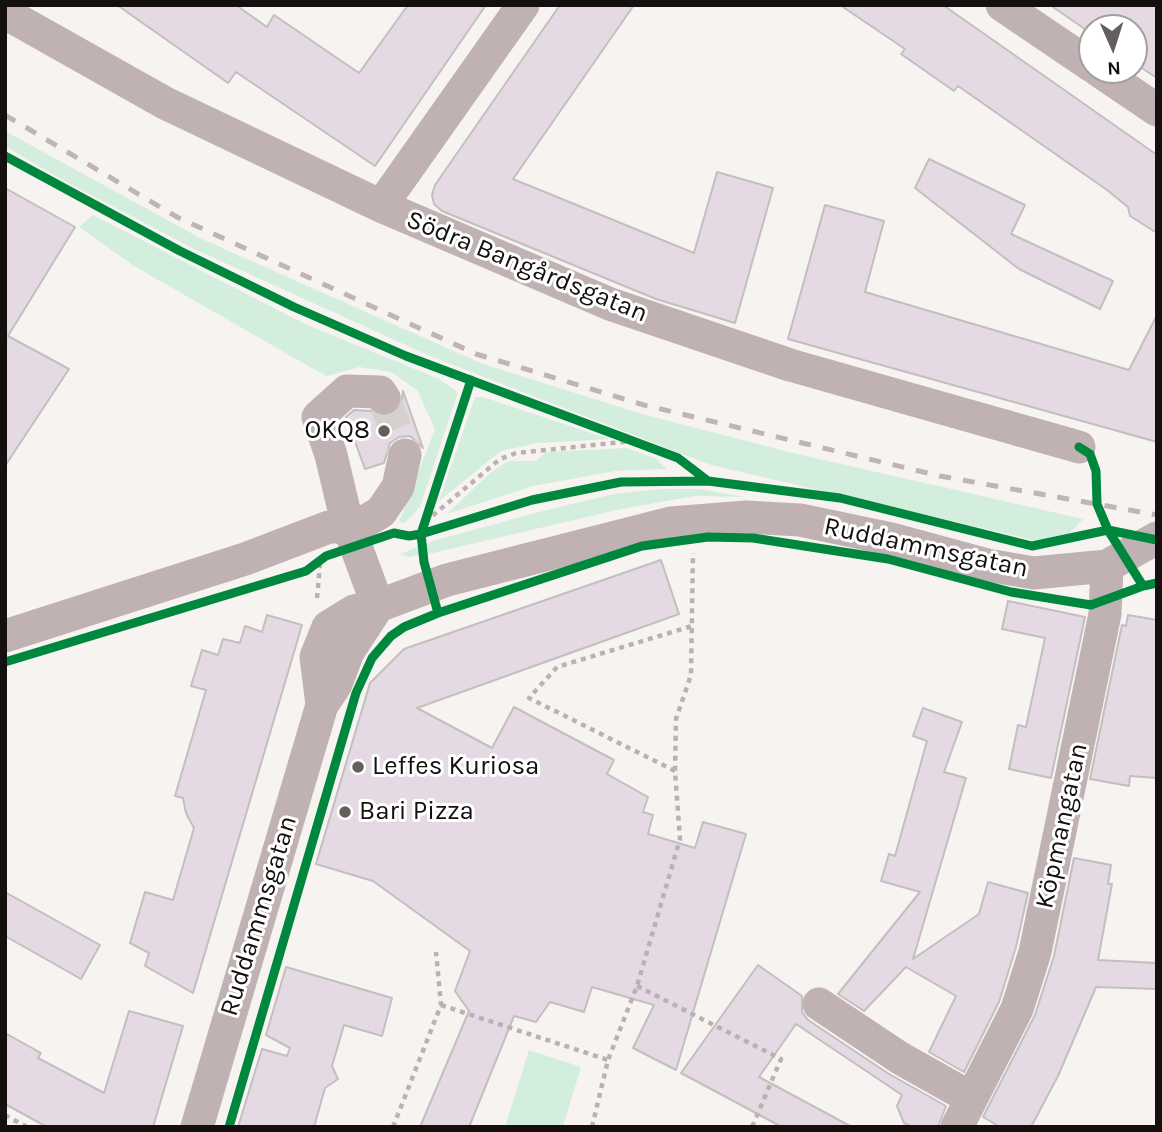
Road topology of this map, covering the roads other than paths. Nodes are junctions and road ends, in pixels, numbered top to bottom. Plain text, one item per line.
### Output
1 (523, 5) edge
2 (1002, 5) edge
3 (5, 13) edge
4 (1078, 57) edge
5 (1119, 84) edge
6 (1157, 110) edge
7 (381, 206) junction
8 (384, 398) dead end
9 (1079, 447) dead end
10 (405, 455) tunnel mouth
11 (1157, 538) edge
12 (1107, 566) junction
13 (378, 606) junction
14 (5, 636) edge
15 (819, 1004) dead end
16 (966, 1118) edge
17 (197, 1127) edge

1 - 7 street
2 - 4 street
3 - 7 street, Södra Bangårdsgatan
5 - 6 street
7 - 9 street, Södra Bangårdsgatan
8 - 10 street
11 - 12 street
12 - 13 street, Ruddammsgatan
12 - 16 street, Köpmangatan
13 - 14 street
13 - 17 street, Ruddammsgatan
15 - 16 street

